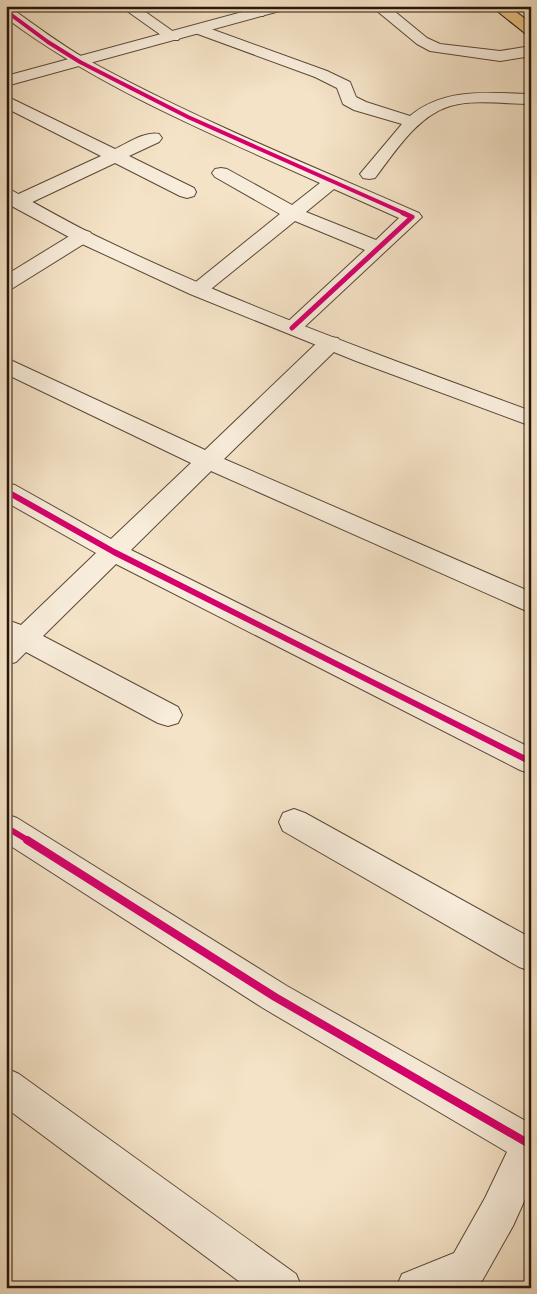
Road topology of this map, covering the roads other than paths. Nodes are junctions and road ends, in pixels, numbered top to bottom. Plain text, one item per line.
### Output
1 (127, 6) edge
2 (282, 6) edge
3 (378, 6) edge
4 (498, 6) edge
5 (252, 10) edge
6 (6, 12) edge
7 (200, 30) junction
8 (531, 31) edge
9 (173, 37) junction
10 (531, 51) edge
11 (80, 62) junction
12 (6, 81) edge
13 (531, 99) edge
14 (6, 101) edge
15 (413, 122) junction
16 (153, 138) dead end
17 (115, 156) junction
18 (221, 174) dead end
19 (369, 174) dead end
20 (333, 181) junction
21 (187, 192) dead end
22 (12, 198) edge
23 (294, 214) junction
24 (83, 236) junction
25 (378, 248) junction
26 (11, 277) edge
27 (40, 287) dead end
28 (199, 289) junction
29 (292, 328) junction
30 (330, 343) junction
31 (6, 365) edge
32 (531, 419) edge
33 (208, 461) junction
34 (6, 491) edge
35 (114, 552) junction
36 (531, 603) edge
37 (12, 641) edge
38 (168, 715) dead end
39 (531, 762) edge
40 (294, 822) dead end
41 (8, 832) edge
42 (531, 956) edge
43 (6, 1086) edge
44 (531, 1145) edge
45 (469, 1278) edge
46 (282, 1288) edge
47 (416, 1288) edge

1 - 9 street
2 - 5 street
3 - 10 street
4 - 8 highway
5 - 7 street
6 - 11 street
7 - 9 street
7 - 15 street
9 - 11 street
11 - 12 street
11 - 20 street
13 - 15 street
14 - 17 street
15 - 19 street
16 - 17 street
17 - 21 street
17 - 22 street
18 - 23 street
20 - 23 street
20 - 25 street
22 - 24 street
23 - 25 street
23 - 28 street
24 - 26 street
24 - 28 street
25 - 29 street
26 - 27 street
28 - 29 street
29 - 30 street
30 - 32 street
30 - 33 street
31 - 33 street
33 - 35 street
33 - 36 street
34 - 35 street
35 - 37 street
35 - 39 street
37 - 38 street
40 - 42 street
41 - 44 street
43 - 46 street
44 - 45 street
45 - 47 street

